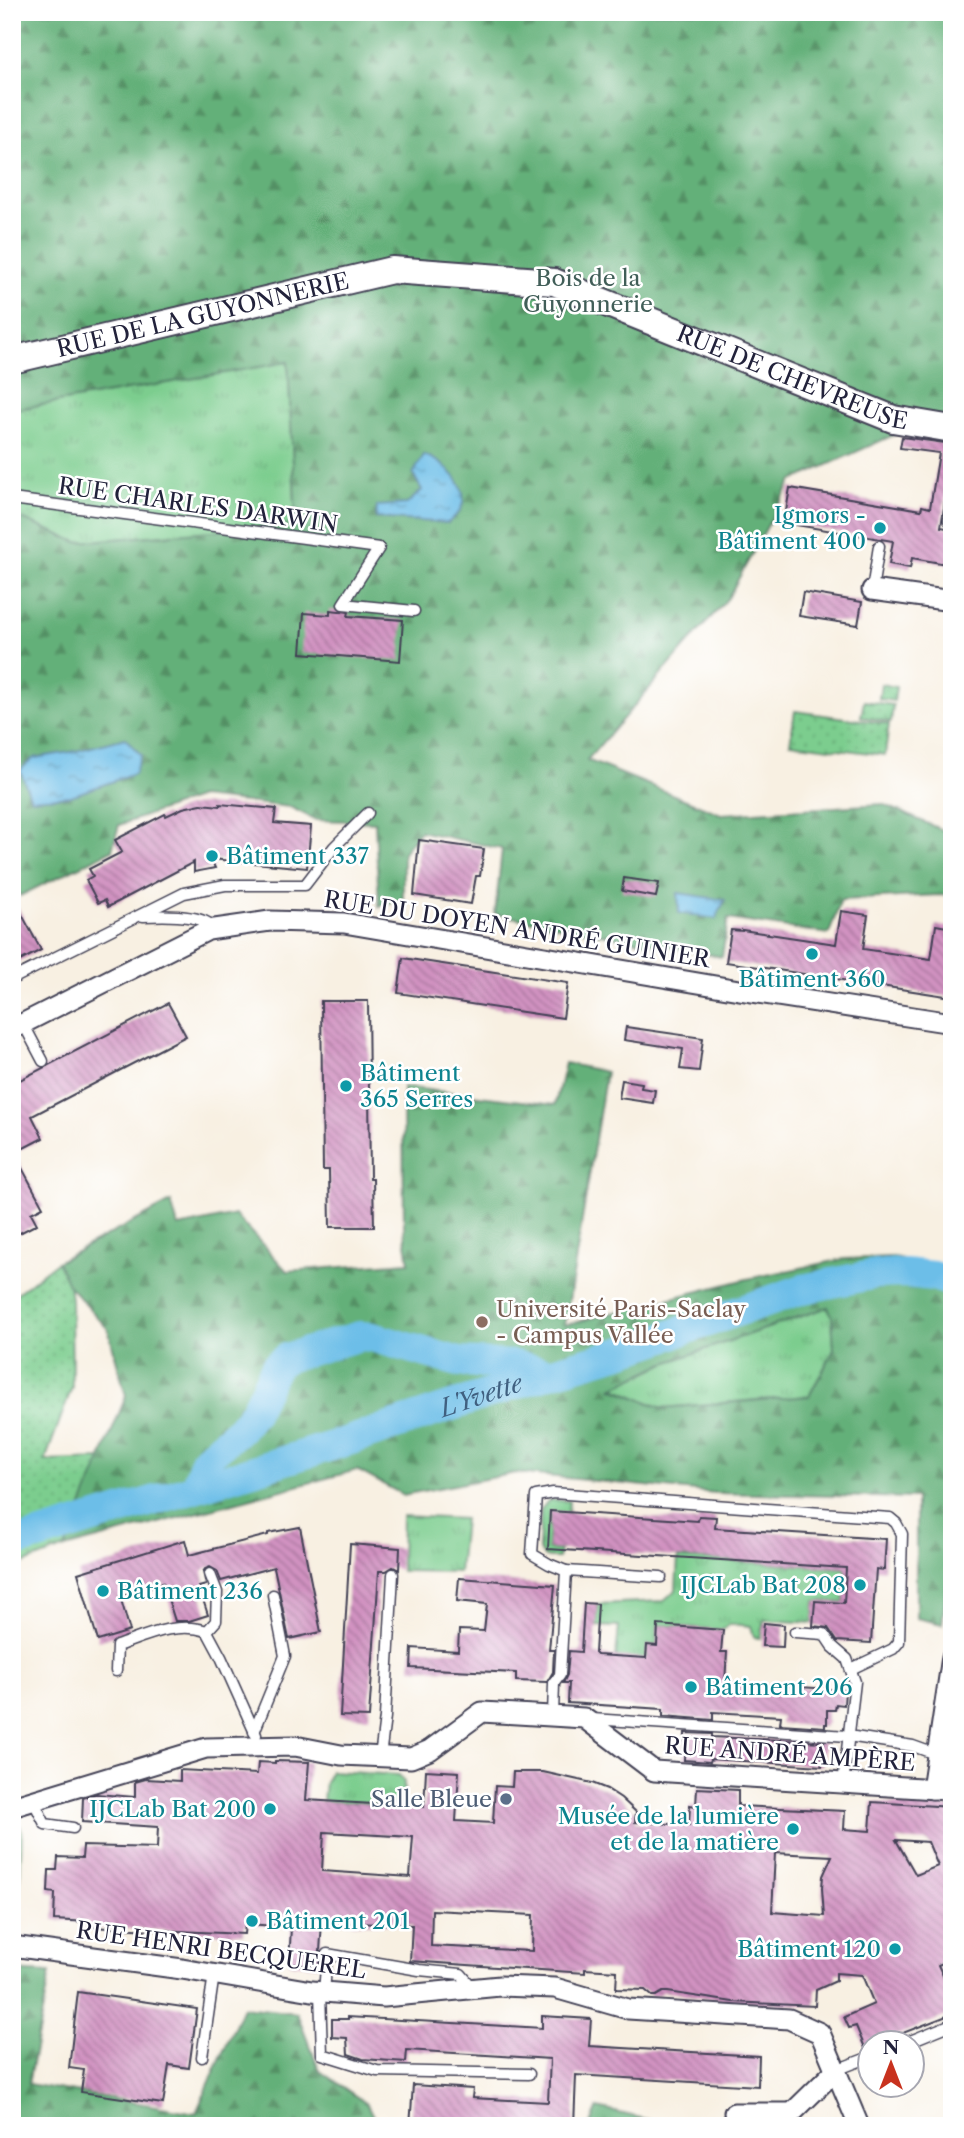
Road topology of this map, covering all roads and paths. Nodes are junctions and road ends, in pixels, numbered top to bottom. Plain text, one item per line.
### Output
1 (392, 270) joint
2 (12, 360) edge
3 (952, 429) edge
4 (12, 499) edge
5 (879, 546) dead end
6 (872, 590) joint
7 (952, 601) edge
8 (414, 611) dead end
9 (368, 813) dead end
10 (137, 917) junction
11 (208, 930) junction
12 (12, 979) edge
13 (952, 1023) edge
14 (18, 1026) edge
15 (43, 1061) dead end
16 (566, 1571) junction
17 (210, 1574) dead end
18 (393, 1574) dead end
19 (661, 1577) dead end
20 (273, 1595) dead end
21 (207, 1631) junction
22 (795, 1632) dead end
23 (952, 1657) edge
24 (851, 1669) junction
25 (116, 1671) dead end
26 (553, 1716) junction
27 (584, 1718) junction
28 (848, 1736) junction
29 (259, 1739) junction
30 (938, 1755) junction
31 (379, 1758) junction
32 (843, 1784) junction
33 (942, 1790) edge
34 (33, 1800) junction
35 (12, 1807) edge
36 (73, 1828) dead end
37 (12, 1946) edge
38 (214, 1973) junction
39 (474, 1989) junction
40 (322, 1992) junction
41 (952, 2024) edge
42 (926, 2034) edge
43 (202, 2057) dead end
44 (856, 2062) edge
45 (836, 2070) junction
46 (529, 2074) dead end
47 (734, 2113) dead end
48 (859, 2126) edge

1 - 2 street, RUE DE LA GUYONNERIE
1 - 3 street, RUE DE CHEVREUSE
4 - 8 lane, RUE CHARLES DARWIN
5 - 6 lane
6 - 7 street
9 - 10 lane
10 - 11 lane
10 - 12 lane
11 - 13 street, RUE DU DOYEN ANDRÉ GUINIER
11 - 14 street, RUE DU DOYEN ANDRÉ GUINIER
14 - 15 lane
16 - 19 lane
16 - 24 lane
16 - 26 lane
17 - 21 lane
18 - 31 lane
20 - 29 lane
21 - 25 lane
21 - 29 lane
22 - 24 lane
23 - 30 street
24 - 28 lane
26 - 27 street
26 - 31 street
27 - 28 lane
27 - 32 street, RUE ANDRÉ AMPÈRE
28 - 30 lane
28 - 32 lane
29 - 31 street
29 - 34 street
30 - 33 street
32 - 33 street, RUE ANDRÉ AMPÈRE
34 - 35 street
34 - 36 lane
37 - 38 street, RUE HENRI BECQUEREL
38 - 40 street, RUE HENRI BECQUEREL
38 - 43 lane
39 - 40 street, RUE HENRI BECQUEREL
39 - 40 lane
39 - 45 street, RUE HENRI BECQUEREL
40 - 46 lane
41 - 42 lane
44 - 45 lane
45 - 47 street
45 - 48 street, RUE HENRI BECQUEREL

